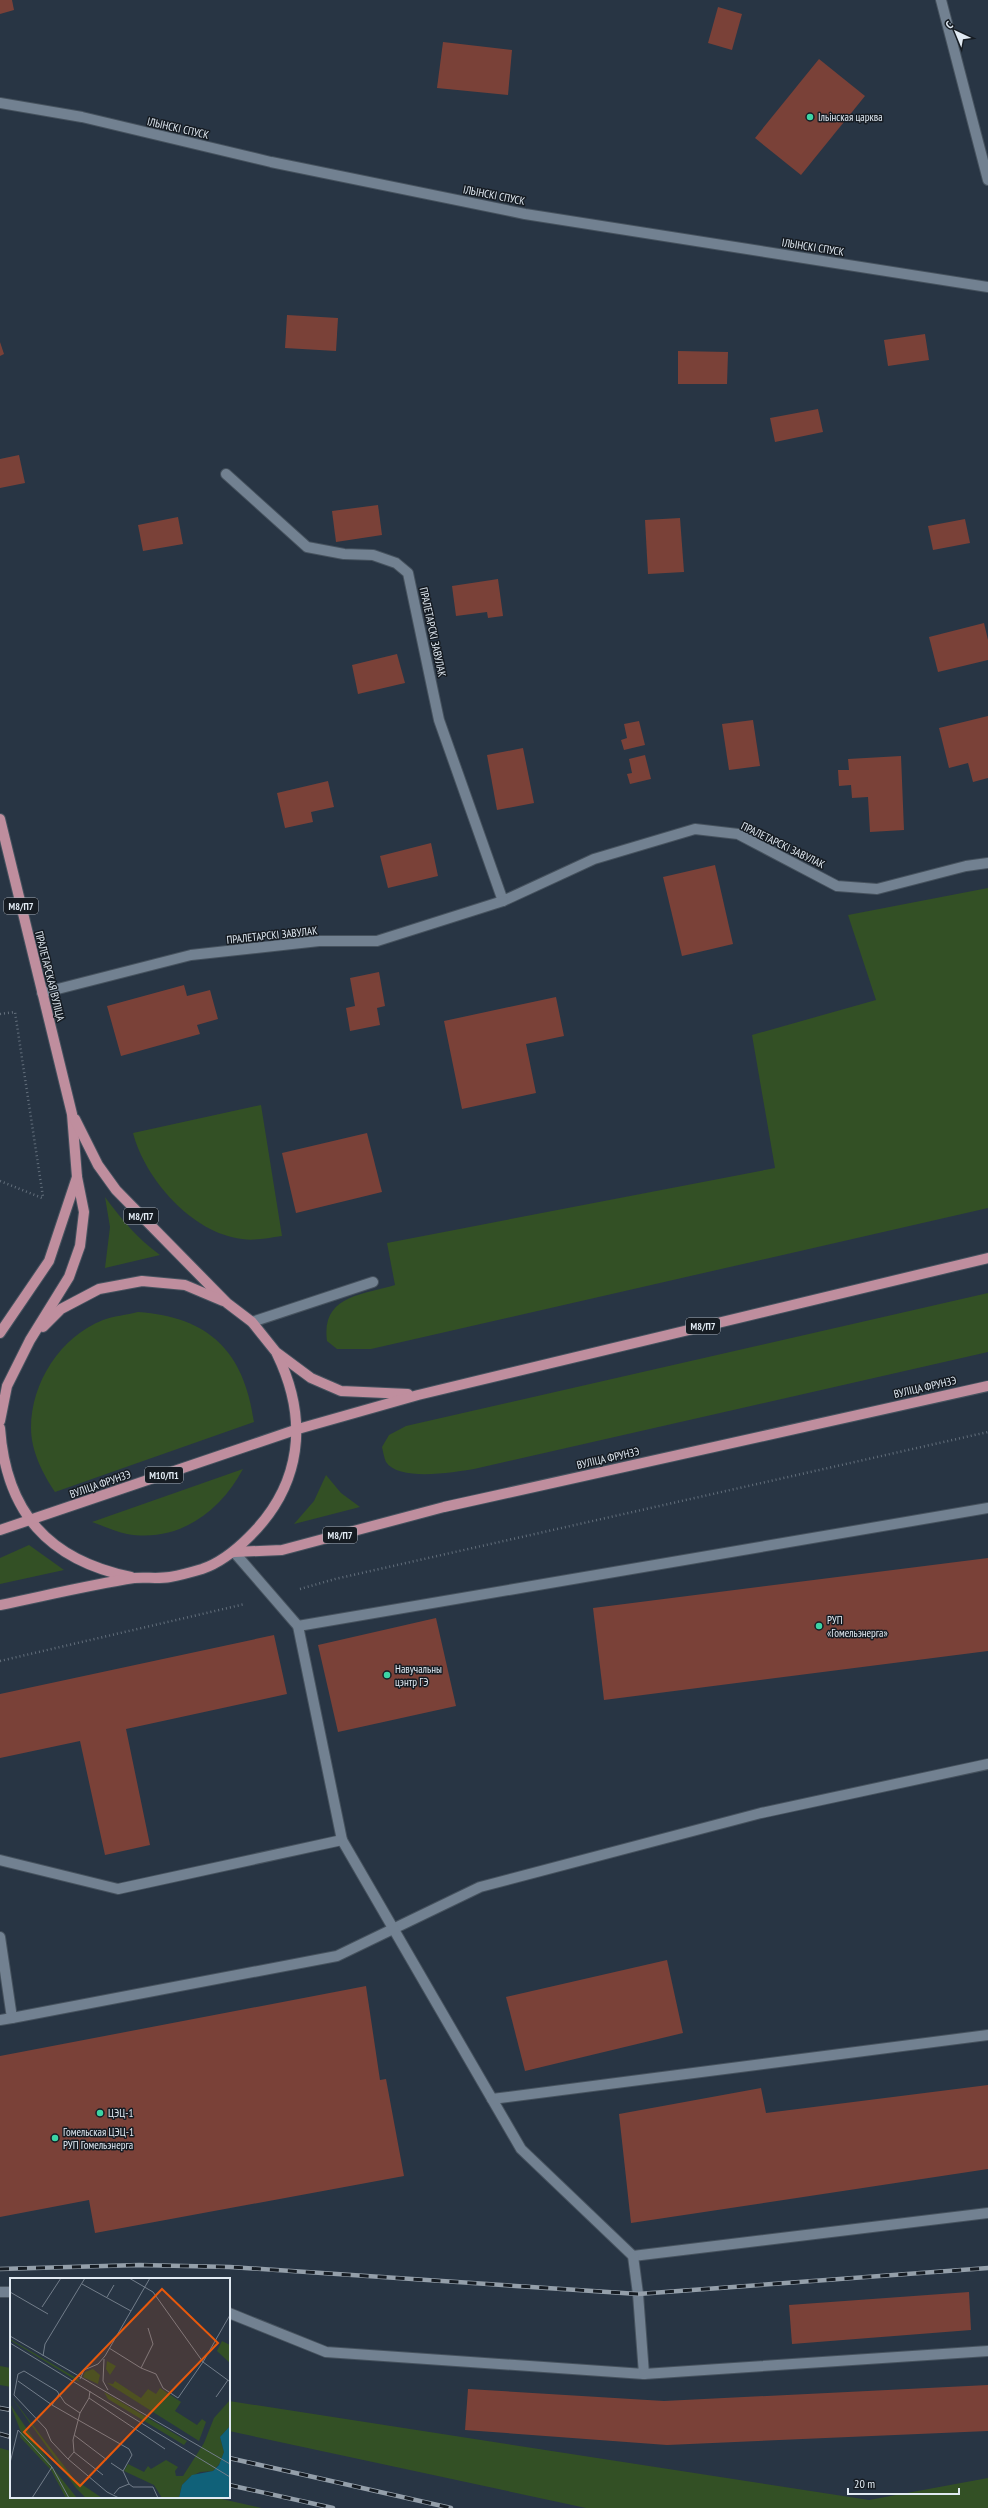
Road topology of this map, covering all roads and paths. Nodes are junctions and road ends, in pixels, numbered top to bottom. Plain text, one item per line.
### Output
1 (941, 0) edge
2 (0, 103) edge
3 (988, 180) edge
4 (988, 287) edge
5 (226, 474) dead end
6 (0, 819) edge
7 (988, 863) edge
8 (504, 901) junction
9 (42, 993) junction
10 (0, 1014) edge
11 (72, 1114) junction
12 (77, 1177) junction
13 (0, 1181) edge
14 (43, 1198) junction
15 (44, 1203) dead end
16 (988, 1258) edge
17 (373, 1282) dead end
18 (227, 1303) junction
19 (252, 1322) junction
20 (0, 1333) edge
21 (30, 1340) junction
22 (276, 1352) junction
23 (988, 1386) edge
24 (418, 1395) junction
25 (0, 1421) edge
26 (0, 1428) edge
27 (298, 1429) junction
28 (988, 1432) edge
29 (988, 1508) edge
30 (30, 1520) junction
31 (0, 1530) edge
32 (234, 1552) junction
33 (135, 1578) junction
34 (273, 1598) junction
35 (0, 1605) edge
36 (298, 1626) junction
37 (0, 1661) edge
38 (988, 1764) edge
39 (342, 1840) junction
40 (0, 1860) edge
41 (394, 1929) junction
42 (0, 1937) edge
43 (12, 2018) junction
44 (0, 2020) edge
45 (988, 2035) edge
46 (492, 2099) junction
47 (988, 2213) edge
48 (633, 2256) junction
49 (230, 2314) edge
50 (988, 2350) edge
51 (644, 2374) junction

1 - 3 street
2 - 4 street, ІЛЬІНСКІ СПУСК
5 - 8 street, ПРАЛЕТАРСКІ ЗАВУЛАК
6 - 9 main road, ПРАЛЕТАРСКАЯ ВУЛІЦА / М8/П7
7 - 8 street, ПРАЛЕТАРСКІ ЗАВУЛАК
8 - 9 street, ПРАЛЕТАРСКІ ЗАВУЛАК
9 - 11 main road, ПРАЛЕТАРСКАЯ ВУЛІЦА / М8/П7
10 - 14 path
11 - 12 main road, ПРАЛЕТАРСКАЯ ВУЛІЦА / М8/П7
11 - 18 main road, ПРАЛЕТАРСКАЯ ВУЛІЦА / М8/П7
12 - 20 main road
12 - 21 main road, ПРАЛЕТАРСКАЯ ВУЛІЦА / М8/П7
13 - 14 path
14 - 15 path
16 - 24 main road, ВУЛІЦА ФРУНЗЭ / М8/П7
17 - 19 street
18 - 19 main road, М8/П7
18 - 21 main road, М8/П7
19 - 22 main road, М8/П7
21 - 25 main road, М8/П7
22 - 24 main road, М8/П7
22 - 27 main road, ВУЛІЦА ФРУНЗЭ / М8/П7
23 - 32 main road, ВУЛІЦА ФРУНЗЭ / М8/П7
24 - 27 main road, ВУЛІЦА ФРУНЗЭ / М10/П1
26 - 30 main road, М8/П7
27 - 30 main road, ВУЛІЦА ФРУНЗЭ / М10/П1
27 - 32 main road, ВУЛІЦА ФРУНЗЭ / М8/П7
28 - 34 path
29 - 36 street
30 - 31 main road, ВУЛІЦА ФРУНЗЭ / М10/П1
30 - 33 main road, М8/П7
32 - 33 main road, ВУЛІЦА ФРУНЗЭ / М8/П7
32 - 34 street
33 - 35 main road, ВУЛІЦА ФРУНЗЭ
34 - 36 street
34 - 37 path
36 - 39 street
38 - 41 street
39 - 40 street
39 - 41 street
41 - 43 street
41 - 46 street
42 - 43 street
43 - 44 street
45 - 46 street
46 - 48 street
47 - 48 street
48 - 51 street
49 - 51 street
50 - 51 street

